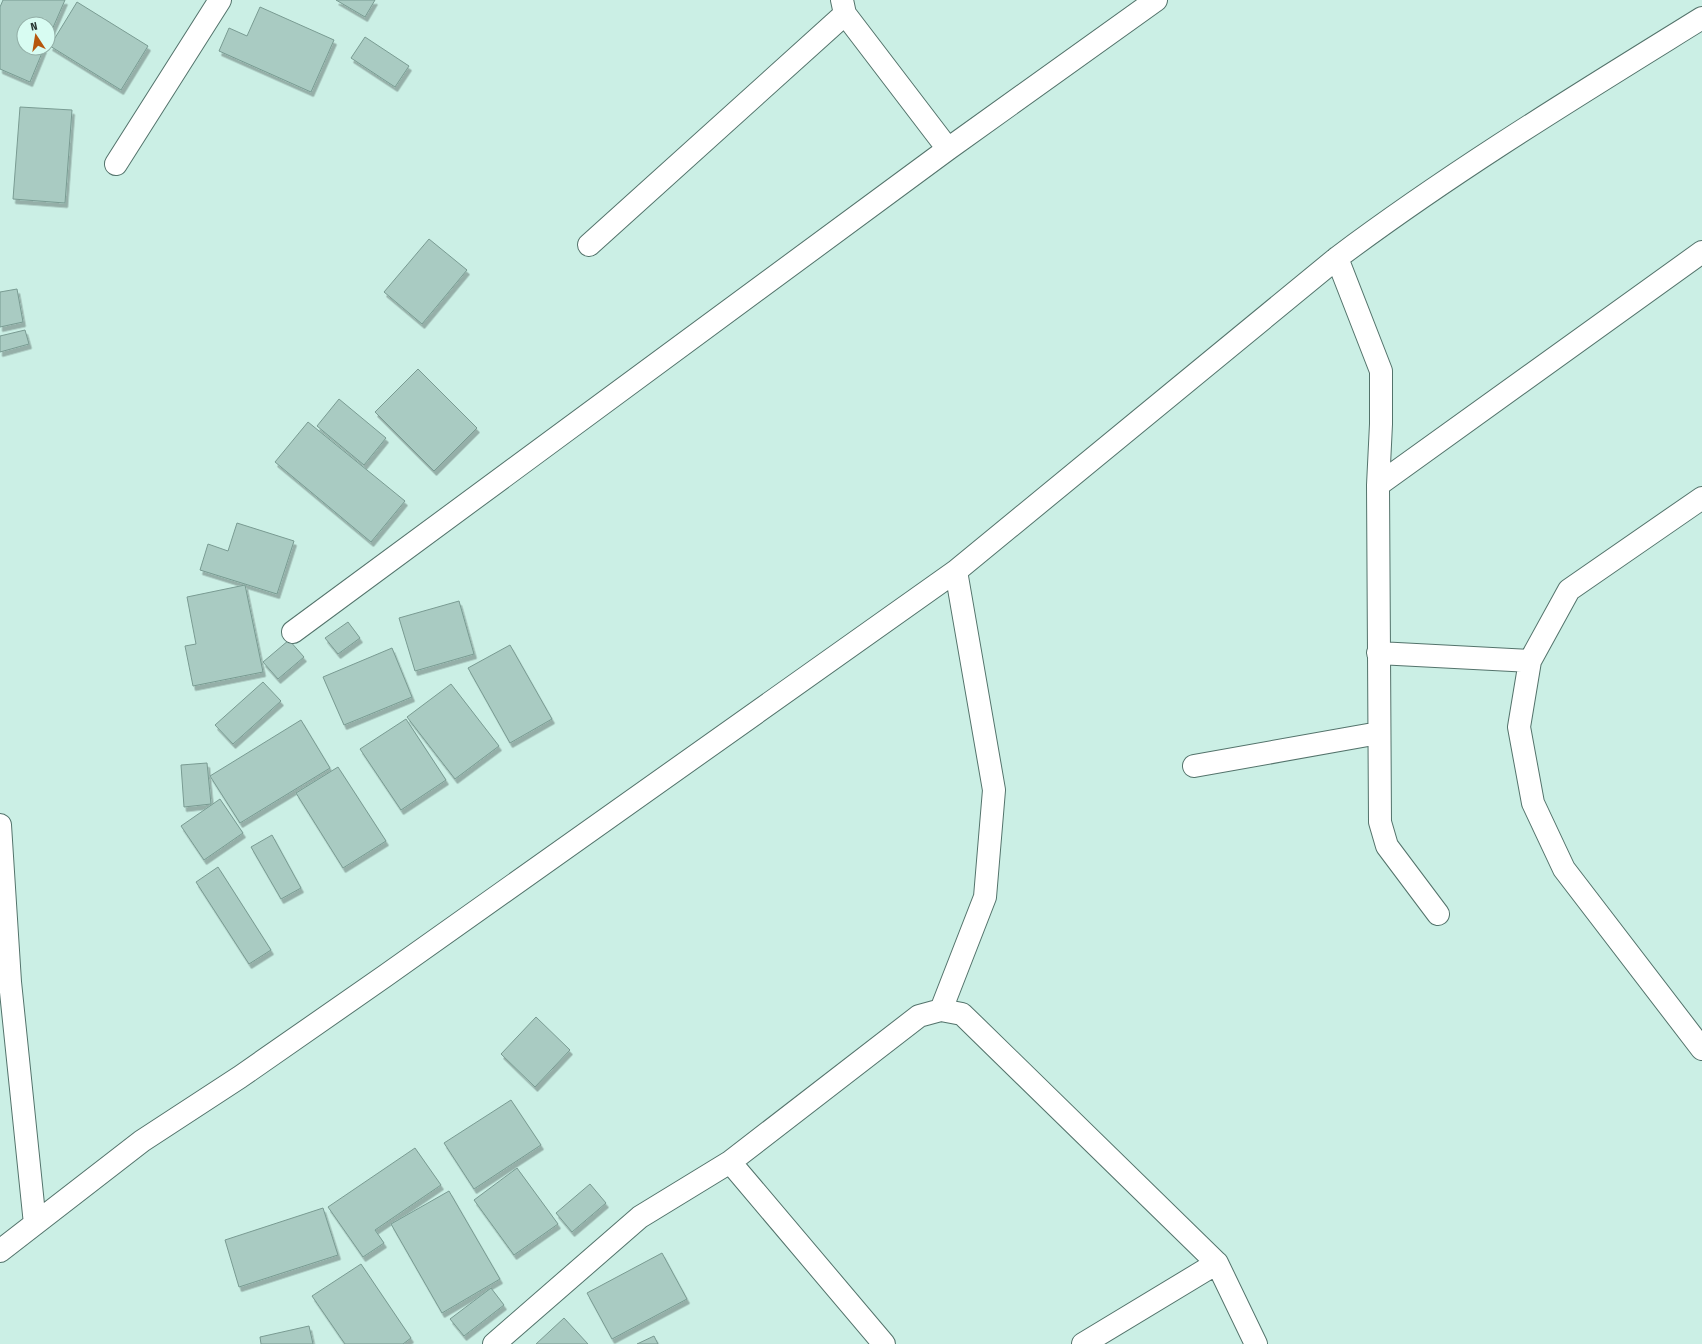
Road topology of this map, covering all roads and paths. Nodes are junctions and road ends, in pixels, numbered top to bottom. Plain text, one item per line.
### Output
1 (220, 0) edge
2 (1156, 0) edge
3 (843, 7) edge
4 (1702, 18) edge
5 (948, 149) junction
6 (116, 164) dead end
7 (589, 245) dead end
8 (1702, 252) edge
9 (1336, 258) junction
10 (1378, 484) junction
11 (1702, 498) edge
12 (956, 571) junction
13 (293, 632) dead end
14 (1378, 653) junction
15 (1530, 661) junction
16 (1379, 733) junction
17 (1194, 766) dead end
18 (0, 824) edge
19 (1438, 914) dead end
20 (941, 1010) junction
21 (1702, 1049) edge
22 (730, 1162) junction
23 (35, 1224) junction
24 (0, 1251) edge
25 (1217, 1263) junction
26 (494, 1344) edge
27 (884, 1344) edge
28 (1083, 1344) edge
29 (1256, 1344) edge

1 - 6 street
2 - 5 street
3 - 5 street
3 - 7 street
4 - 9 street
5 - 13 street
8 - 10 street
9 - 10 street
9 - 12 street
10 - 14 street
11 - 15 street
12 - 20 street
12 - 23 street
14 - 15 street
14 - 16 street
15 - 21 street
16 - 17 street
16 - 19 street
18 - 23 street
20 - 22 street
20 - 25 street
22 - 26 street
22 - 27 street
23 - 24 street
25 - 28 street
25 - 29 street

